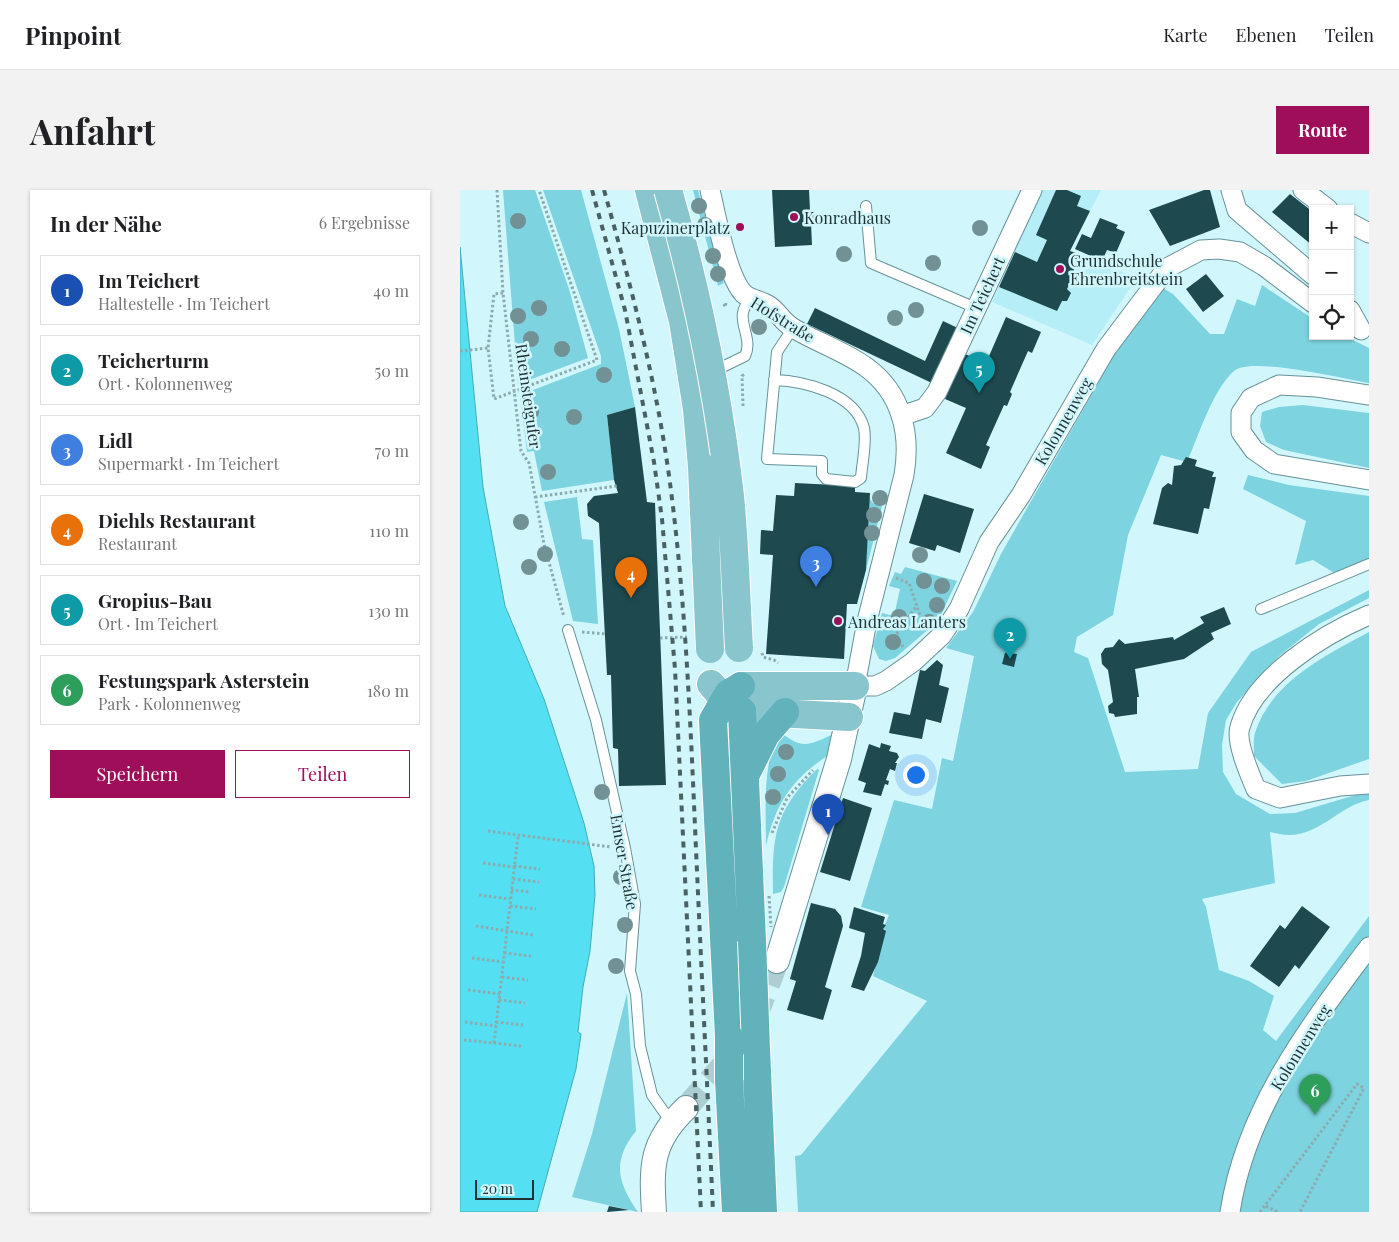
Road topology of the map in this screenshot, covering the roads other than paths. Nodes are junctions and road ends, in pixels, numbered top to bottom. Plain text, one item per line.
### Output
1 (649, 190) edge
2 (668, 190) edge
3 (710, 190) edge
4 (1032, 190) edge
5 (1231, 190) edge
6 (1303, 190) edge
7 (1323, 205) edge
8 (866, 206) dead end
9 (1354, 225) edge
10 (1369, 233) edge
11 (1309, 272) edge
12 (752, 299) junction
13 (1309, 299) edge
14 (976, 308) junction
15 (1354, 318) edge
16 (793, 328) junction
17 (1360, 329) edge
18 (706, 374) dead end
19 (774, 380) junction
20 (1369, 395) edge
21 (901, 416) junction
22 (1369, 480) edge
23 (1369, 564) edge
24 (1261, 609) dead end
25 (1369, 615) edge
26 (568, 630) road end
27 (854, 686) junction
28 (726, 700) junction
29 (785, 712) junction
30 (849, 717) junction
31 (745, 776) junction
32 (1369, 784) edge
33 (1369, 947) edge
34 (777, 961) tunnel mouth
35 (679, 1115) joint
36 (654, 1212) edge
37 (736, 1212) edge
38 (763, 1212) edge
39 (1230, 1212) edge

1 - 28 main road, bridge
2 - 28 main road, bridge
3 - 12 street, Hofstraße
4 - 14 street, Im Teichert
5 - 11 street
6 - 7 street
8 - 14 lane
9 - 10 street
12 - 16 street, Hofstraße
12 - 18 lane
13 - 27 street, Kolonnenweg
14 - 21 street, Im Teichert
15 - 17 street
16 - 19 lane
16 - 21 street, Hofstraße
19 - 19 lane
20 - 22 street
21 - 27 street
23 - 24 lane
25 - 32 street
26 - 35 lane, Emser Straße
27 - 28 main road
27 - 30 street
28 - 29 main road
28 - 31 highway
28 - 37 highway, bridge
29 - 30 main road
29 - 31 highway
30 - 34 street
31 - 38 highway, bridge
33 - 39 street, Kolonnenweg
35 - 36 street, Emser Straße

